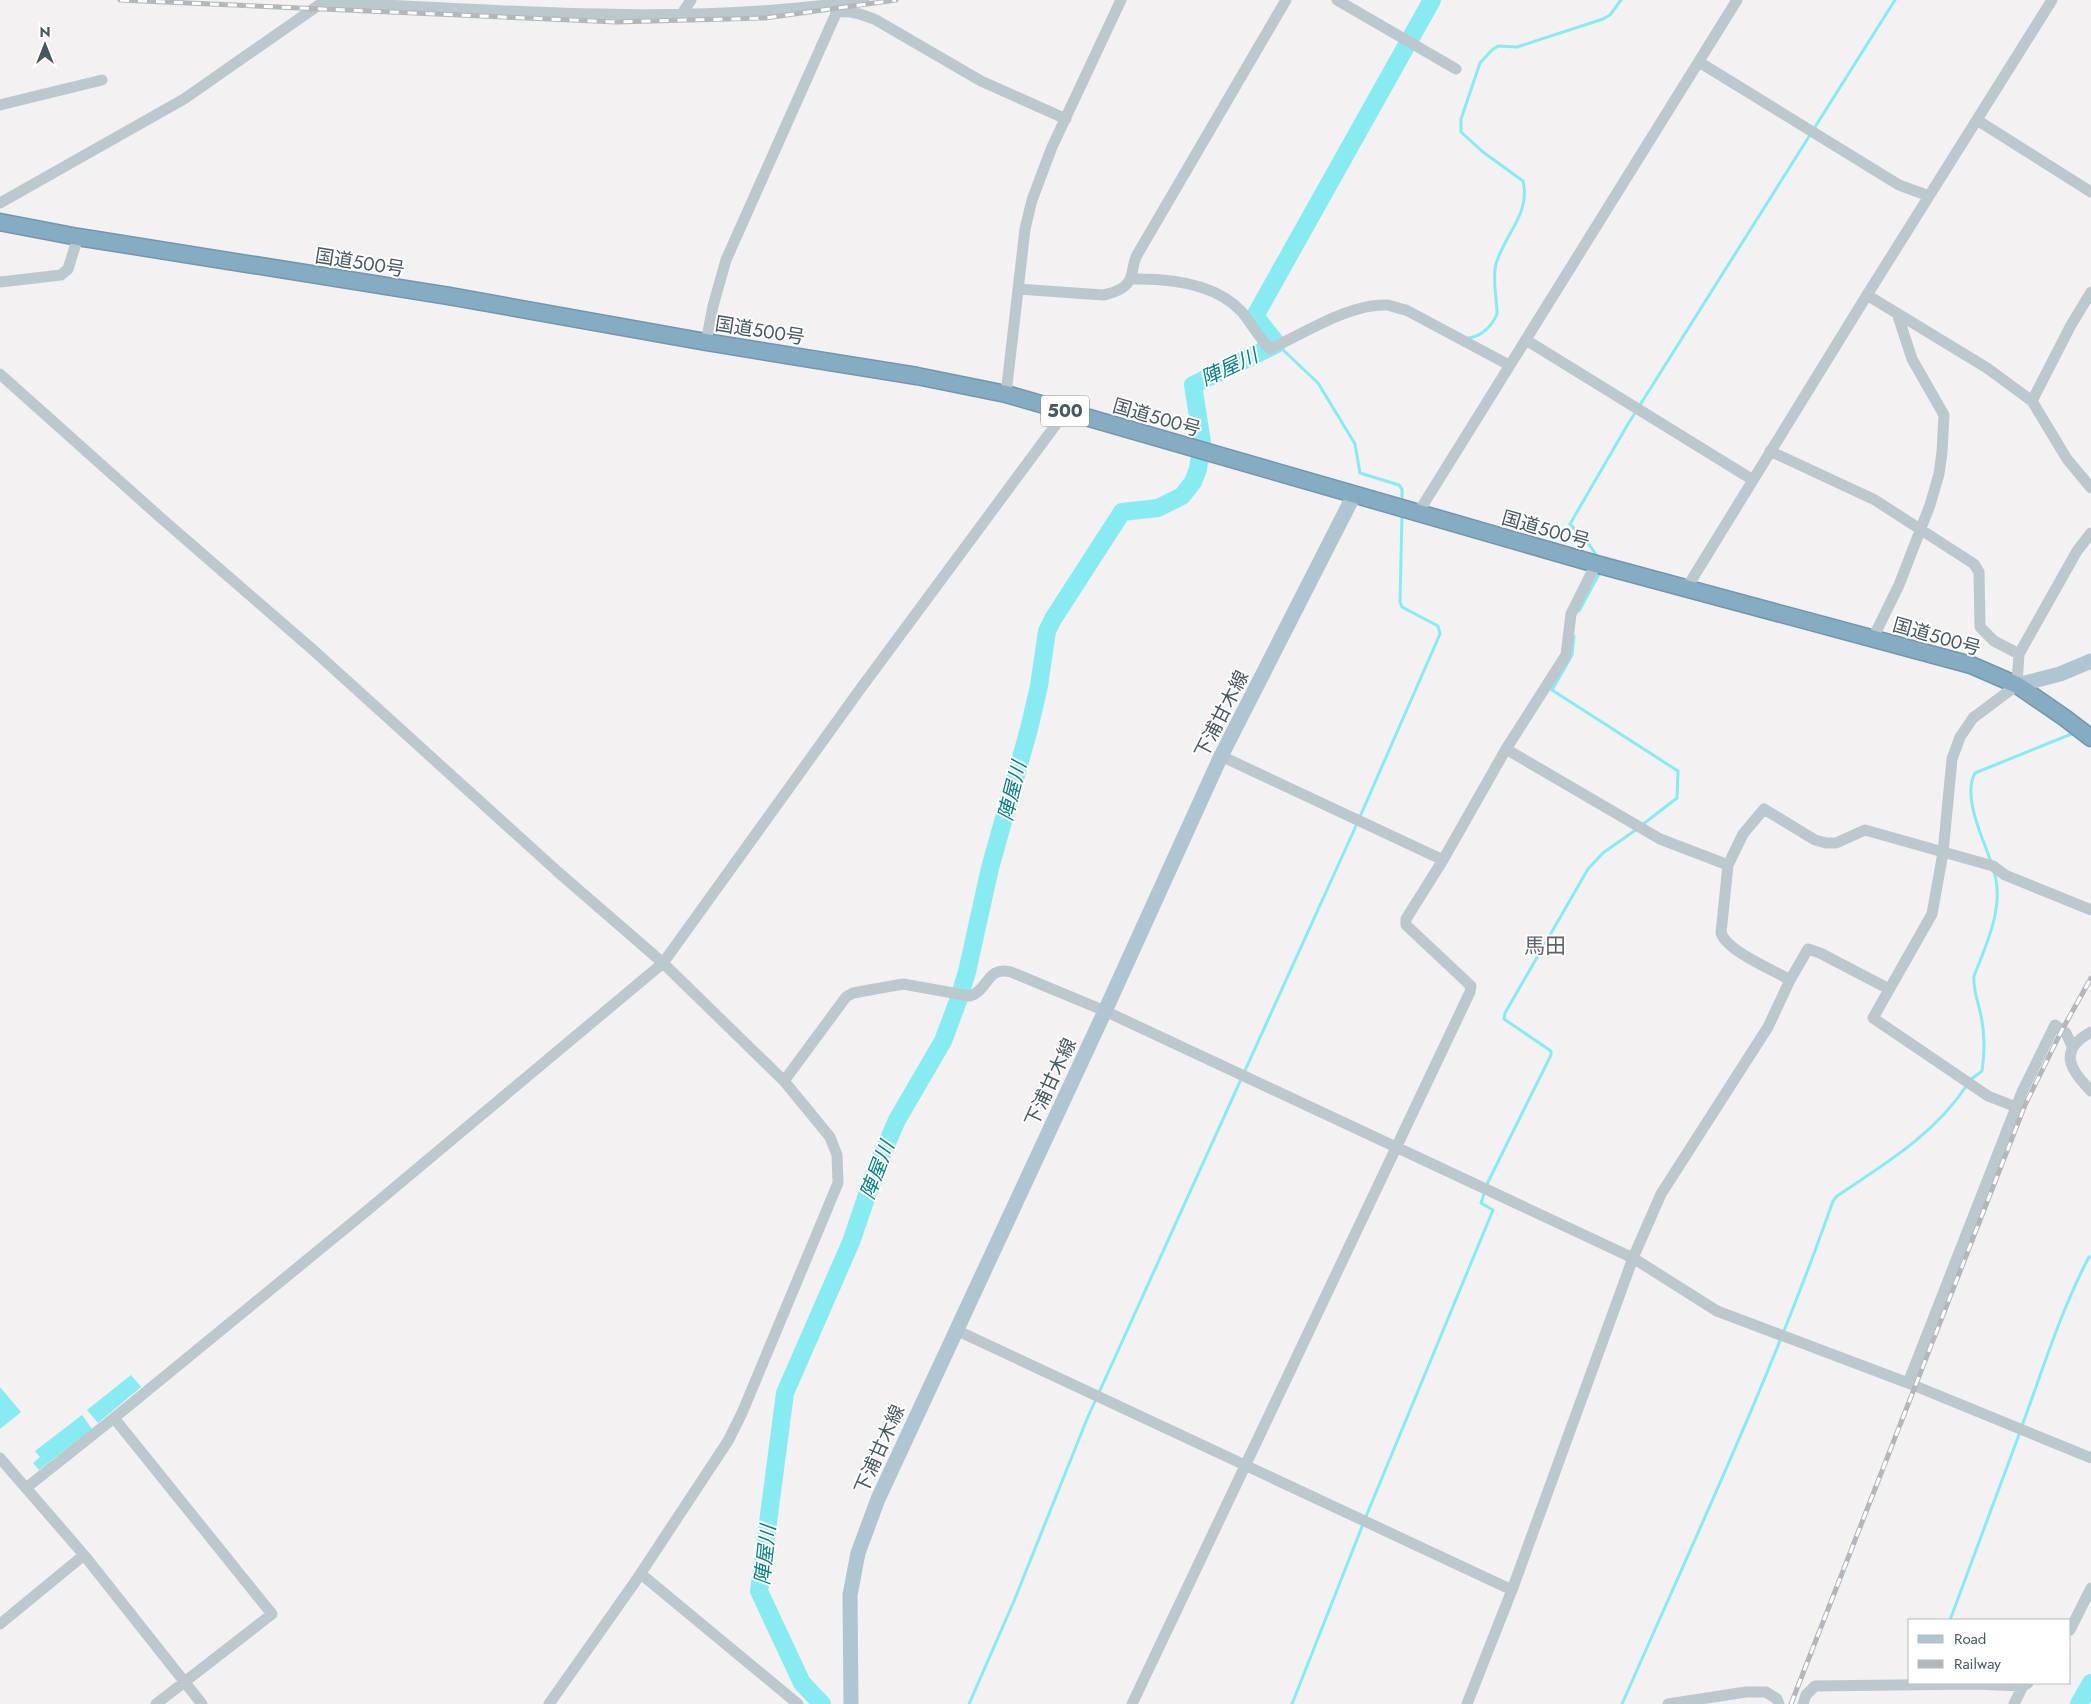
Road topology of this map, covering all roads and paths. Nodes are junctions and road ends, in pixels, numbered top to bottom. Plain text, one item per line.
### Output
1 (691, 0) edge
2 (864, 0) edge
3 (1121, 0) edge
4 (1286, 0) edge
5 (1337, 0) edge
6 (1737, 0) edge
7 (2052, 0) edge
8 (324, 1) edge
9 (840, 5) edge
10 (681, 15) junction
11 (1699, 62) junction
12 (1456, 69) dead end
13 (102, 80) dead end
14 (0, 106) edge
15 (1066, 119) junction
16 (1977, 120) junction
17 (2091, 192) edge
18 (1929, 196) junction
19 (0, 202) edge
20 (0, 222) edge
21 (78, 237) junction
22 (1130, 279) junction
23 (0, 282) edge
24 (1018, 289) junction
25 (2091, 292) edge
26 (1867, 295) junction
27 (1897, 314) junction
28 (1526, 340) junction
29 (706, 342) junction
30 (1509, 366) junction
31 (0, 374) edge
32 (1006, 394) junction
33 (2032, 401) junction
34 (1066, 411) junction
35 (1770, 451) junction
36 (1753, 480) junction
37 (2091, 488) edge
38 (1354, 495) junction
39 (1418, 513) junction
40 (1920, 531) junction
41 (2091, 533) edge
42 (1596, 564) junction
43 (1686, 590) junction
44 (1873, 638) junction
45 (2019, 654) junction
46 (2091, 661) edge
47 (2017, 685) junction
48 (2091, 738) edge
49 (1506, 749) junction
50 (1221, 756) junction
51 (1943, 853) junction
52 (1443, 860) junction
53 (1728, 866) junction
54 (2091, 910) edge
55 (663, 962) junction
56 (1790, 980) junction
57 (1889, 989) junction
58 (1105, 1011) junction
59 (2091, 1032) edge
60 (2072, 1046) junction
61 (784, 1081) junction
62 (2091, 1091) edge
63 (2016, 1107) junction
64 (1396, 1147) junction
65 (1633, 1258) junction
66 (956, 1330) junction
67 (1908, 1382) junction
68 (114, 1418) junction
69 (0, 1458) edge
70 (2091, 1458) edge
71 (1246, 1465) junction
72 (26, 1488) junction
73 (84, 1555) junction
74 (641, 1574) junction
75 (2091, 1588) edge
76 (1512, 1590) junction
77 (0, 1624) edge
78 (2071, 1628) edge
79 (183, 1681) junction
80 (2025, 1684) edge
81 (156, 1704) edge
82 (202, 1704) edge
83 (550, 1704) edge
84 (798, 1704) edge
85 (851, 1704) edge
86 (1132, 1704) edge
87 (1467, 1704) edge
88 (1668, 1704) edge
89 (1779, 1704) edge
90 (1803, 1704) edge
91 (2014, 1704) edge

1 - 10 street
2 - 9 street
3 - 15 street
4 - 22 street
5 - 12 street
6 - 11 street
7 - 16 street
8 - 10 street
8 - 19 street
9 - 10 street
9 - 15 street
9 - 29 street
11 - 18 street
11 - 28 street
13 - 14 street
15 - 24 street
16 - 17 street
16 - 18 street
18 - 26 street
20 - 21 highway, 国道500号 / 500
21 - 23 street
21 - 29 highway, 国道500号 / 500
22 - 24 street
22 - 30 street
24 - 32 street
25 - 33 street
26 - 27 street
26 - 35 street
27 - 33 street
27 - 40 street
28 - 30 street
28 - 36 street
29 - 32 highway, 国道500号 / 500
30 - 39 street
31 - 55 street
32 - 34 highway, 国道500号 / 500
33 - 37 street
34 - 38 highway, 国道500号 / 500
34 - 55 street
35 - 36 street
35 - 40 street
36 - 43 street
38 - 39 highway, 国道500号 / 500
38 - 50 main road, 下浦甘木線
39 - 42 highway, 国道500号 / 500
40 - 44 street
40 - 45 street
41 - 45 street
42 - 43 highway, 国道500号 / 500
42 - 49 street
43 - 44 highway, 国道500号 / 500
44 - 47 highway, 国道500号 / 500
45 - 47 street
46 - 47 main road
47 - 48 highway, 国道500号 / 500
47 - 51 street
49 - 52 street
49 - 53 street
50 - 52 street
50 - 58 main road, 下浦甘木線
51 - 53 street
51 - 54 street
51 - 57 street
52 - 64 street
53 - 56 street
55 - 61 street
55 - 68 street
56 - 57 street
56 - 65 street
57 - 63 street
58 - 61 street
58 - 64 street
58 - 66 main road, 下浦甘木線
59 - 60 street
60 - 62 street
60 - 63 street
61 - 74 street
63 - 67 street
64 - 65 street
64 - 71 street
65 - 67 street
65 - 76 street
66 - 71 street
66 - 85 main road, 下浦甘木線
67 - 70 street
68 - 72 street
68 - 79 street
69 - 72 street
71 - 76 street
71 - 86 street
72 - 73 street
73 - 77 street
73 - 79 street
74 - 83 street
74 - 84 street
75 - 78 street
76 - 87 street
79 - 81 street
79 - 82 street
80 - 90 street
80 - 91 street
88 - 89 street

